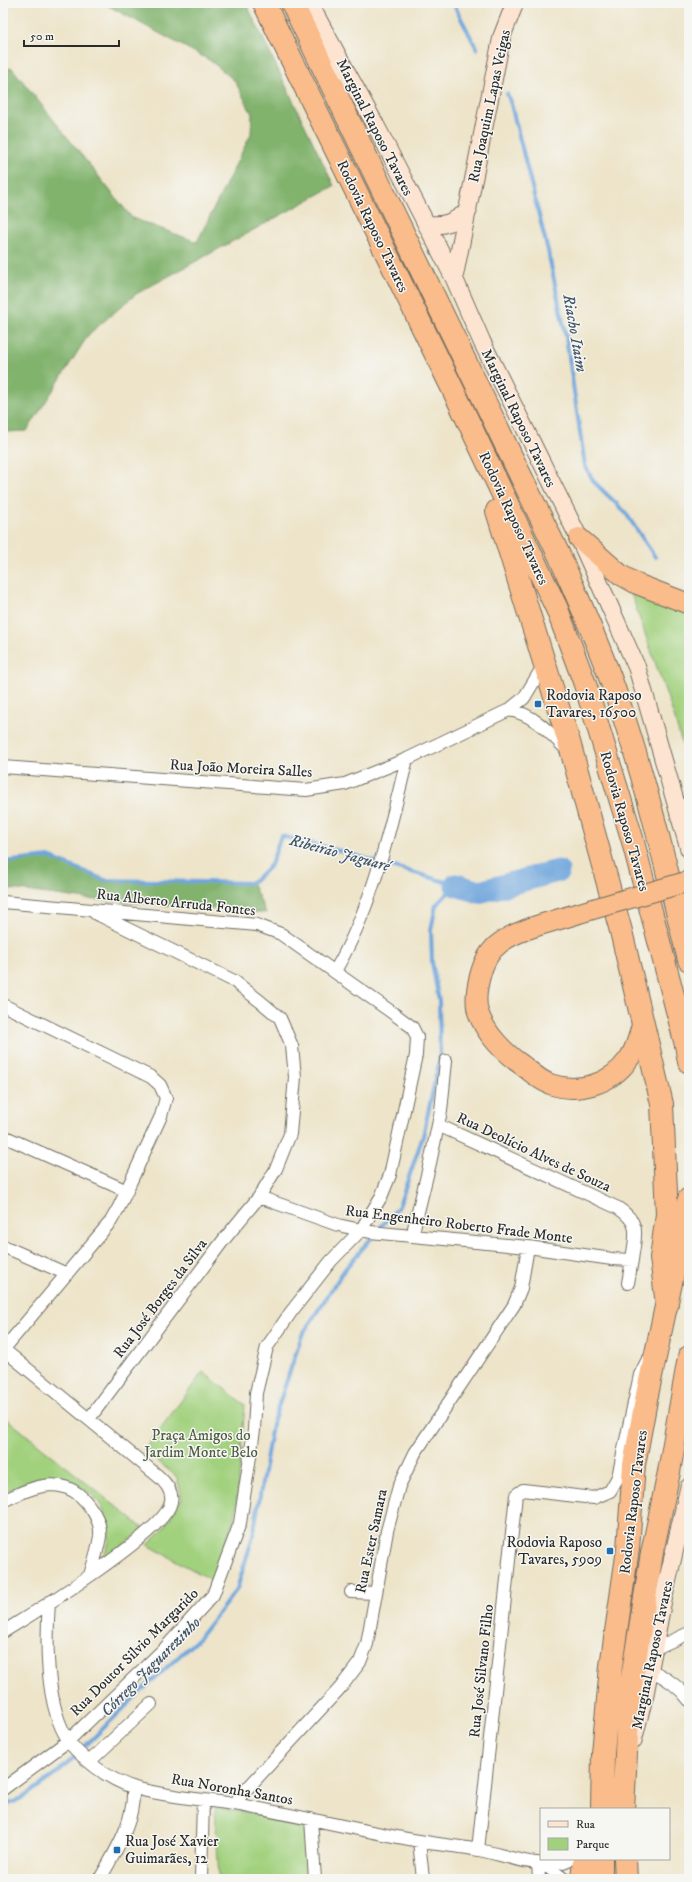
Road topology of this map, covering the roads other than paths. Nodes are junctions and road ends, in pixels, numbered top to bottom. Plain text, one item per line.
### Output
1 (264, 3) edge
2 (292, 3) edge
3 (309, 3) edge
4 (515, 3) edge
5 (468, 211) junction
6 (426, 224) junction
7 (454, 278) junction
8 (460, 404) junction
9 (579, 538) junction
10 (689, 604) edge
11 (545, 663) junction
12 (509, 710) junction
13 (572, 754) junction
14 (407, 759) junction
15 (3, 767) edge
16 (689, 849) edge
17 (689, 881) edge
18 (3, 902) edge
19 (88, 909) junction
20 (689, 960) edge
21 (335, 971) junction
22 (3, 1005) edge
23 (643, 1020) junction
24 (412, 1028) joint
25 (446, 1061) dead end
26 (689, 1062) edge
27 (438, 1125) junction
28 (3, 1136) edge
29 (127, 1191) junction
30 (258, 1197) junction
31 (689, 1199) edge
32 (365, 1231) junction
33 (412, 1236) junction
34 (3, 1246) edge
35 (528, 1247) junction
36 (632, 1260) junction
37 (67, 1274) junction
38 (628, 1283) dead end
39 (667, 1305) junction
40 (659, 1339) junction
41 (3, 1350) edge
42 (689, 1357) edge
43 (89, 1419) junction
44 (689, 1487) edge
45 (3, 1501) edge
46 (90, 1575) junction
47 (351, 1592) dead end
48 (376, 1593) junction
49 (48, 1602) junction
50 (3, 1632) edge
51 (689, 1633) edge
52 (654, 1649) junction
53 (650, 1670) junction
54 (689, 1700) edge
55 (151, 1704) dead end
56 (70, 1743) junction
57 (603, 1753) junction
58 (87, 1761) junction
59 (624, 1776) junction
60 (133, 1787) junction
61 (3, 1788) edge
62 (204, 1800) junction
63 (233, 1804) junction
64 (592, 1808) edge
65 (602, 1808) edge
66 (623, 1808) edge
67 (311, 1819) junction
68 (420, 1841) junction
69 (478, 1850) junction
70 (568, 1860) edge
71 (584, 1860) edge
72 (601, 1860) edge
73 (625, 1860) edge
74 (542, 1864) junction
75 (100, 1879) edge
76 (201, 1879) edge
77 (315, 1879) edge
78 (423, 1879) edge
79 (539, 1879) edge
80 (564, 1879) edge
81 (582, 1879) edge
82 (601, 1879) edge
83 (626, 1879) edge

1 - 8 highway, Rodovia Raposo Tavares
2 - 20 highway, Rodovia Raposo Tavares
3 - 6 main road, Marginal Raposo Tavares
4 - 5 main road, Rua Joaquim Lapas Veigas
5 - 6 main road
5 - 7 main road, Rua Joaquim Lapas Veigas
6 - 7 main road, Marginal Raposo Tavares
7 - 9 main road, Marginal Raposo Tavares
8 - 11 highway
8 - 26 highway, Rodovia Raposo Tavares
9 - 10 highway
9 - 16 main road, Marginal Raposo Tavares
11 - 12 street, Rua João Moreira Salles
11 - 13 highway
12 - 13 street
12 - 14 street, Rua João Moreira Salles
13 - 23 highway
14 - 15 street, Rua João Moreira Salles
14 - 21 street
17 - 23 highway, bridge
18 - 19 street, Rua Alberto Arruda Fontes
19 - 21 street, Rua Alberto Arruda Fontes
19 - 30 street, Rua José Borges da Silva
21 - 24 street, Rua Alberto Arruda Fontes
22 - 29 street
23 - 39 highway
24 - 32 street, Rua Doutor Silvio Margarido
25 - 27 street
27 - 33 street
27 - 36 street, Rua Deolício Alves de Souza
28 - 29 street
29 - 37 street
30 - 32 street, Rua Engenheiro Roberto Frade Monte
30 - 43 street, Rua José Borges da Silva
31 - 39 highway, Rodovia Raposo Tavares
32 - 33 street, Rua Engenheiro Roberto Frade Monte
32 - 56 street, Rua Doutor Silvio Margarido
33 - 35 street, Rua Engenheiro Roberto Frade Monte
34 - 37 street
35 - 36 street, Rua Engenheiro Roberto Frade Monte
35 - 48 street, Rua Ester Samara
36 - 38 street, Rua Deolício Alves de Souza
37 - 41 street
39 - 40 highway, Rodovia Raposo Tavares
40 - 57 highway, Rodovia Raposo Tavares
40 - 69 street, Rua José Silvano Filho
41 - 43 street
42 - 59 highway, Rodovia Raposo Tavares
43 - 46 street
44 - 52 main road, Marginal Raposo Tavares
45 - 46 street
46 - 49 street
47 - 48 street
48 - 63 street, Rua Ester Samara
49 - 50 street
49 - 56 street, Rua Noronha Santos
51 - 52 street
52 - 53 main road, Marginal Raposo Tavares
53 - 54 street
53 - 59 main road, Marginal Raposo Tavares
55 - 58 street
56 - 58 street, Rua Noronha Santos
56 - 61 street, Rua Doutor Silvio Margarido
57 - 64 highway
57 - 65 highway, Rodovia Raposo Tavares
58 - 60 street, Rua Noronha Santos
59 - 66 highway, Rodovia Raposo Tavares
60 - 62 street, Rua Noronha Santos
60 - 75 street
62 - 63 street, Rua Noronha Santos
62 - 76 street
63 - 67 street, Rua Noronha Santos
67 - 68 street, Rua Noronha Santos
67 - 77 street
68 - 69 street, Rua Noronha Santos
68 - 78 street
69 - 74 street, Rua Noronha Santos
70 - 74 street, Rua Noronha Santos
71 - 81 highway
72 - 82 highway
73 - 83 highway
74 - 79 street
74 - 80 street, Rua Noronha Santos

